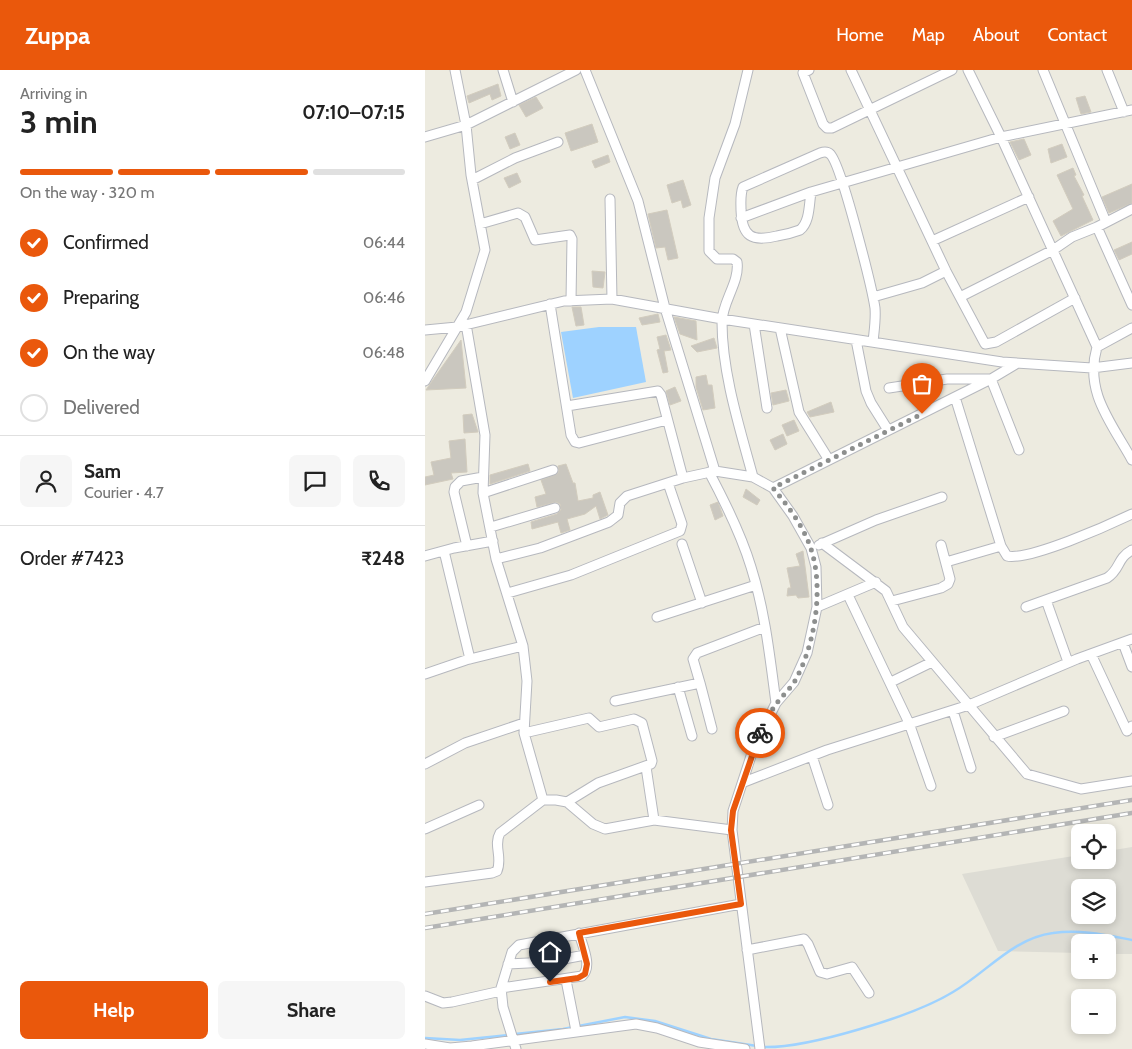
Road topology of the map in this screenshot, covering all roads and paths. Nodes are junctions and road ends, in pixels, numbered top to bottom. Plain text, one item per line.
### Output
1 (455, 70) edge
2 (503, 70) edge
3 (576, 70) edge
4 (585, 70) edge
5 (748, 70) edge
6 (851, 70) edge
7 (953, 70) edge
8 (968, 70) edge
9 (1043, 70) edge
10 (1107, 70) edge
11 (804, 71) edge
12 (513, 102) junction
13 (870, 110) junction
14 (1128, 111) edge
15 (466, 125) junction
16 (1065, 125) junction
17 (1001, 136) junction
18 (425, 137) edge
19 (558, 142) dead end
20 (897, 168) junction
21 (472, 180) junction
22 (843, 182) junction
23 (811, 192) junction
24 (1029, 197) junction
25 (610, 199) dead end
26 (1132, 208) edge
27 (741, 218) junction
28 (1106, 222) junction
29 (480, 224) junction
30 (1097, 227) junction
31 (932, 241) junction
32 (1053, 250) junction
33 (946, 271) junction
34 (873, 297) junction
35 (960, 298) junction
36 (1075, 298) junction
37 (612, 299) junction
38 (571, 301) junction
39 (550, 304) junction
40 (1132, 305) edge
41 (665, 308) junction
42 (722, 319) junction
43 (754, 324) junction
44 (462, 325) junction
45 (780, 328) junction
46 (1132, 328) edge
47 (425, 330) edge
48 (856, 340) junction
49 (873, 342) junction
50 (1097, 347) junction
51 (1016, 363) junction
52 (1132, 363) edge
53 (1092, 368) junction
54 (991, 379) junction
55 (425, 381) edge
56 (889, 388) dead end
57 (955, 397) junction
58 (567, 406) junction
59 (767, 408) dead end
60 (667, 420) junction
61 (888, 430) junction
62 (1019, 450) dead end
63 (829, 460) junction
64 (1132, 460) edge
65 (553, 470) dead end
66 (712, 472) junction
67 (483, 477) junction
68 (753, 477) junction
69 (683, 478) junction
70 (668, 483) junction
71 (773, 488) junction
72 (483, 493) junction
73 (942, 497) dead end
74 (555, 508) dead end
75 (1132, 514) edge
76 (491, 527) junction
77 (493, 541) junction
78 (822, 543) junction
79 (682, 544) dead end
80 (941, 545) dead end
81 (467, 546) junction
82 (1001, 546) junction
83 (811, 548) junction
84 (1132, 550) edge
85 (443, 551) junction
86 (425, 556) edge
87 (496, 559) junction
88 (945, 562) junction
89 (876, 582) junction
90 (756, 586) junction
91 (508, 593) junction
92 (848, 596) junction
93 (1045, 600) junction
94 (892, 601) junction
95 (702, 603) junction
96 (817, 607) junction
97 (1026, 607) dead end
98 (657, 617) dead end
99 (765, 627) junction
100 (1127, 641) edge
101 (523, 646) junction
102 (1091, 654) junction
103 (470, 659) junction
104 (932, 662) junction
105 (1068, 662) junction
106 (1132, 667) edge
107 (425, 674) edge
108 (891, 682) junction
109 (700, 683) junction
110 (678, 687) junction
111 (615, 700) dead end
112 (776, 703) junction
113 (969, 705) junction
114 (953, 711) junction
115 (1064, 711) dead end
116 (524, 723) junction
117 (909, 723) junction
118 (1132, 726) edge
119 (712, 729) dead end
120 (524, 733) junction
121 (692, 736) dead end
122 (994, 737) junction
123 (813, 756) junction
124 (425, 764) edge
125 (646, 767) junction
126 (971, 768) dead end
127 (1132, 781) edge
128 (744, 782) junction
129 (931, 786) dead end
130 (543, 800) junction
131 (567, 802) junction
132 (479, 805) dead end
133 (828, 805) dead end
134 (654, 820) junction
135 (425, 829) edge
136 (731, 830) junction
137 (425, 882) edge
138 (741, 904) junction
139 (579, 933) junction
140 (747, 950) junction
141 (585, 955) junction
142 (508, 964) junction
143 (566, 980) junction
144 (501, 989) junction
145 (869, 993) dead end
146 (425, 996) edge
147 (575, 1028) junction
148 (513, 1040) edge
149 (425, 1044) edge
150 (760, 1047) edge
151 (745, 1049) edge

1 - 15 street
2 - 12 street
3 - 12 street
4 - 41 street
5 - 42 street
6 - 13 street
7 - 13 street
8 - 17 street
9 - 16 street
10 - 14 street
11 - 13 street
12 - 15 street
13 - 20 street
14 - 16 street
15 - 18 street
15 - 21 street
16 - 17 street
16 - 28 street
17 - 20 street
17 - 24 street
19 - 21 street
20 - 22 street
20 - 31 street
21 - 29 street
22 - 23 street
22 - 27 street
22 - 34 street
23 - 27 street
23 - 27 street
24 - 31 street
24 - 32 street
25 - 37 street
26 - 28 street
28 - 30 street
29 - 38 street
29 - 44 street
30 - 32 street
30 - 40 street
31 - 33 street
32 - 35 street
32 - 36 street
33 - 34 street
33 - 35 street
34 - 49 street
35 - 36 street
36 - 50 street
37 - 38 street
37 - 41 street
38 - 39 street
39 - 44 street
39 - 58 street
41 - 42 street
41 - 66 street
42 - 43 street
42 - 68 street
43 - 45 street
43 - 59 street
44 - 47 street
44 - 55 street
44 - 67 street
45 - 48 street
45 - 63 street
46 - 50 street
48 - 49 street
48 - 61 street
49 - 51 street
50 - 53 street
51 - 53 street
51 - 54 street
52 - 53 street
53 - 64 street
54 - 56 street
54 - 57 street
54 - 62 street
57 - 61 street
57 - 82 street
58 - 60 street
58 - 60 street
60 - 69 street
61 - 63 street
63 - 71 street
65 - 72 street
66 - 68 street
66 - 69 street
66 - 90 street
67 - 72 street
67 - 81 street
68 - 71 street
69 - 70 street
70 - 87 street
70 - 91 street
71 - 83 street
72 - 76 street
73 - 78 street
74 - 76 street
75 - 82 street
76 - 77 street
77 - 81 street
77 - 87 street
78 - 83 street
78 - 89 street
79 - 95 street
80 - 88 street
81 - 85 street
82 - 88 street
83 - 96 street
84 - 93 street
85 - 86 street
85 - 103 street
87 - 91 street
88 - 94 street
89 - 92 street
89 - 94 street
90 - 95 street
90 - 99 street
91 - 101 street
92 - 96 street
92 - 108 street
93 - 97 street
93 - 105 street
94 - 104 street
95 - 98 street
96 - 112 street
99 - 109 street
99 - 112 street
100 - 102 street
100 - 106 street
101 - 103 street
101 - 116 street
102 - 105 street
102 - 118 street
103 - 107 street
104 - 108 street
104 - 113 street
105 - 113 street
108 - 117 street
109 - 110 street
109 - 119 street
110 - 111 street
110 - 121 street
112 - 128 street
113 - 114 street
113 - 122 street
114 - 117 street
114 - 126 street
115 - 122 street
116 - 120 street
116 - 124 street
117 - 123 street
117 - 129 street
120 - 125 street
120 - 130 street
122 - 127 street
123 - 128 street
123 - 133 street
125 - 131 street
125 - 134 street
128 - 136 street
130 - 131 street
130 - 137 street
131 - 134 street
132 - 135 street
134 - 136 street
136 - 138 street
138 - 139 street
138 - 140 street
139 - 141 street
139 - 142 street
140 - 145 street
140 - 150 street
141 - 142 street
141 - 143 street
142 - 144 street
143 - 144 street
143 - 147 street
144 - 146 street
144 - 148 street
147 - 148 street
147 - 151 street
148 - 149 street

